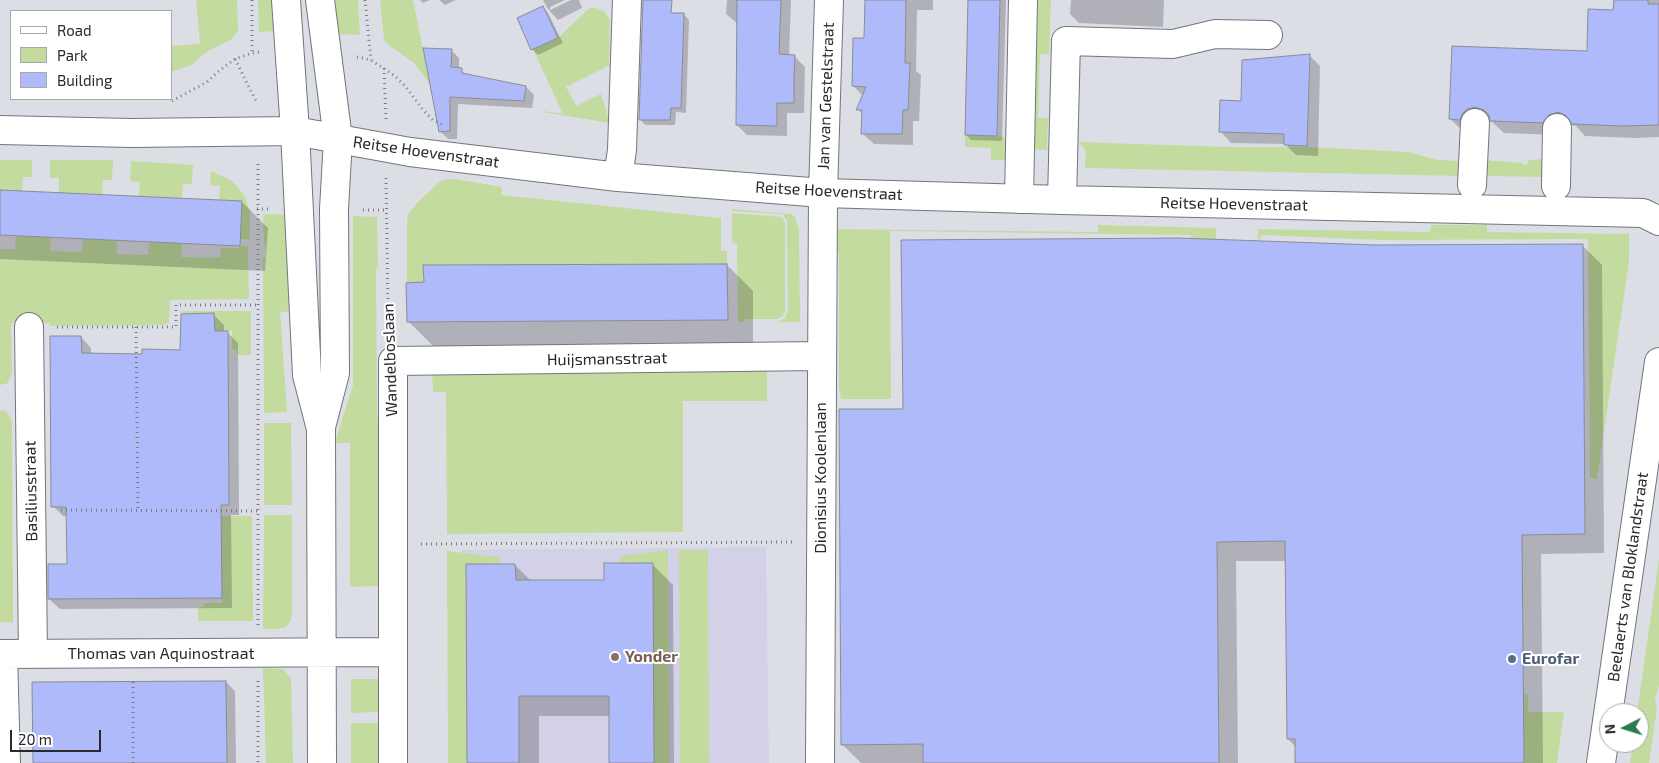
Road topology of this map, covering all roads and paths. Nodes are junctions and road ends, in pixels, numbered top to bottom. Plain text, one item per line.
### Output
1 (252, 0) edge
2 (286, 0) edge
3 (320, 0) edge
4 (365, 0) edge
5 (627, 0) edge
6 (828, 0) edge
7 (1023, 0) edge
8 (1268, 35) dead end
9 (371, 60) dead end
10 (384, 67) dead end
11 (166, 104) dead end
12 (1475, 123) dead end
13 (1557, 128) dead end
14 (0, 130) edge
15 (295, 131) junction
16 (338, 138) junction
17 (387, 149) junction
18 (618, 176) junction
19 (1472, 185) dead end
20 (1556, 186) dead end
21 (823, 193) junction
22 (1019, 198) junction
23 (1062, 200) junction
24 (257, 209) dead end
25 (1659, 221) edge
26 (257, 305) junction
27 (29, 327) joint
28 (136, 327) junction
29 (821, 356) junction
30 (393, 361) junction
31 (1659, 362) edge
32 (321, 428) junction
33 (61, 510) dead end
34 (138, 510) junction
35 (257, 511) junction
36 (821, 542) junction
37 (393, 544) junction
38 (392, 652) junction
39 (322, 653) junction
40 (2, 654) edge
41 (33, 654) junction
42 (133, 654) junction
43 (258, 654) junction
44 (6, 763) edge
45 (133, 763) edge
46 (258, 763) edge
47 (322, 763) edge
48 (393, 763) edge
49 (820, 763) edge
50 (1601, 763) edge

1 - 11 path
2 - 15 street
3 - 16 street
4 - 9 path
5 - 18 street
6 - 21 street, Jan van Gestelstraat
7 - 22 street
8 - 23 street
10 - 17 path, Wandelboslaan
12 - 19 street
13 - 20 street
14 - 15 street, Reitse Hoevenstraat
15 - 16 street, Reitse Hoevenstraat
15 - 32 street
16 - 17 street, Reitse Hoevenstraat
16 - 32 street
17 - 18 street, Reitse Hoevenstraat
17 - 30 path, Wandelboslaan
18 - 21 street, Reitse Hoevenstraat
21 - 22 street, Reitse Hoevenstraat
21 - 29 street, Dionisius Koolenlaan
22 - 23 street, Reitse Hoevenstraat
23 - 25 street, Reitse Hoevenstraat
24 - 26 path
26 - 28 path
26 - 35 path
27 - 28 path
27 - 41 street, Basiliusstraat
28 - 34 path
29 - 30 street, Huijsmansstraat
29 - 36 street, Dionisius Koolenlaan
30 - 37 street, Wandelboslaan
31 - 50 street, Beelaerts van Bloklandstraat
32 - 39 street
33 - 34 path
34 - 35 path
35 - 43 path
36 - 37 path
36 - 49 street, Dionisius Koolenlaan
37 - 38 street, Wandelboslaan
38 - 39 street
38 - 48 street, Wandelboslaan
39 - 43 street, Thomas van Aquinostraat
39 - 47 street
40 - 41 street, Thomas van Aquinostraat
40 - 44 street
41 - 42 street, Thomas van Aquinostraat
42 - 43 street, Thomas van Aquinostraat
42 - 45 path
43 - 46 path

